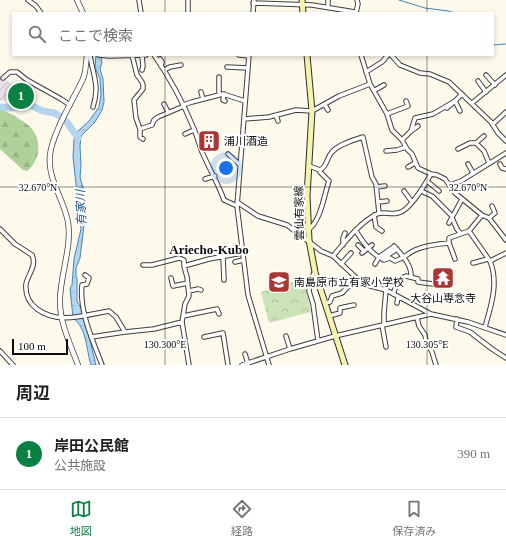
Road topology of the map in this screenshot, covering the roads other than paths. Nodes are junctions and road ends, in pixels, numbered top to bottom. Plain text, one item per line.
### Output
1 (28, 0) edge
2 (77, 0) edge
3 (139, 0) edge
4 (188, 0) edge
5 (328, 0) edge
6 (357, 0) edge
7 (254, 2) edge
8 (302, 2) edge
9 (312, 2) edge
10 (328, 7) junction
11 (40, 12) edge
12 (83, 12) edge
13 (141, 12) edge
14 (188, 12) edge
15 (253, 12) edge
16 (303, 12) edge
17 (350, 12) edge
18 (355, 12) edge
19 (87, 56) edge
20 (90, 56) edge
21 (132, 56) edge
22 (142, 56) edge
23 (155, 56) edge
24 (249, 56) edge
25 (308, 56) edge
26 (361, 56) edge
27 (388, 56) edge
28 (390, 56) edge
29 (160, 59) dead end
30 (181, 65) dead end
31 (161, 66) junction
32 (227, 66) dead end
33 (248, 68) junction
34 (142, 70) dead end
35 (164, 70) junction
36 (366, 72) junction
37 (486, 75) dead end
38 (506, 75) edge
39 (219, 77) dead end
40 (3, 78) dead end
41 (478, 81) dead end
42 (370, 84) junction
43 (384, 85) dead end
44 (495, 85) junction
45 (375, 90) junction
46 (200, 92) dead end
47 (486, 92) junction
48 (224, 94) junction
49 (462, 94) junction
50 (219, 95) junction
51 (203, 99) junction
52 (225, 101) dead end
53 (245, 101) junction
54 (406, 101) dead end
55 (455, 101) junction
56 (472, 103) junction
57 (164, 104) dead end
58 (70, 105) junction
59 (325, 105) junction
60 (183, 106) junction
61 (93, 108) dead end
62 (447, 108) dead end
63 (328, 110) dead end
64 (312, 111) junction
65 (460, 111) dead end
66 (168, 112) junction
67 (506, 112) edge
68 (387, 114) junction
69 (276, 115) junction
70 (244, 119) junction
71 (278, 121) dead end
72 (493, 124) junction
73 (418, 126) dead end
74 (140, 129) junction
75 (194, 130) junction
76 (411, 130) junction
77 (185, 134) dead end
78 (484, 136) dead end
79 (143, 140) dead end
80 (402, 140) junction
81 (506, 141) edge
82 (476, 143) junction
83 (406, 147) junction
84 (458, 149) dead end
85 (386, 151) dead end
86 (506, 153) edge
87 (228, 154) dead end
88 (415, 163) junction
89 (489, 163) junction
90 (468, 164) dead end
91 (500, 164) dead end
92 (240, 165) junction
93 (309, 166) junction
94 (408, 167) dead end
95 (506, 169) edge
96 (320, 170) junction
97 (474, 173) junction
98 (431, 174) junction
99 (214, 176) junction
100 (205, 179) dead end
101 (427, 181) junction
102 (450, 185) junction
103 (385, 186) dead end
104 (376, 187) junction
105 (421, 190) junction
106 (404, 191) dead end
107 (439, 191) dead end
108 (462, 199) junction
109 (387, 201) dead end
110 (378, 202) junction
111 (412, 202) junction
112 (237, 204) junction
113 (492, 206) dead end
114 (379, 212) junction
115 (374, 215) junction
116 (482, 215) junction
117 (452, 217) junction
118 (489, 218) junction
119 (449, 223) dead end
120 (0, 229) edge
121 (308, 230) junction
122 (469, 230) junction
123 (356, 231) junction
124 (382, 232) dead end
125 (345, 233) dead end
126 (460, 233) junction
127 (309, 240) junction
128 (506, 240) edge
129 (364, 241) junction
130 (449, 244) junction
131 (343, 245) junction
132 (370, 246) junction
133 (351, 252) dead end
134 (242, 253) junction
135 (506, 253) edge
136 (333, 256) junction
137 (224, 257) junction
138 (380, 258) junction
139 (404, 258) junction
140 (455, 259) dead end
141 (243, 260) junction
142 (489, 260) junction
143 (395, 261) junction
144 (234, 262) dead end
145 (473, 263) dead end
146 (341, 264) junction
147 (375, 264) dead end
148 (143, 265) dead end
149 (184, 266) junction
150 (395, 266) dead end
151 (315, 272) junction
152 (85, 275) dead end
153 (94, 277) dead end
154 (411, 277) junction
155 (89, 278) junction
156 (172, 278) dead end
157 (356, 278) junction
158 (224, 280) dead end
159 (188, 283) junction
160 (432, 284) dead end
161 (201, 290) dead end
162 (386, 290) junction
163 (189, 291) junction
164 (393, 294) junction
165 (398, 297) junction
166 (325, 303) junction
167 (397, 303) dead end
168 (410, 303) junction
169 (354, 305) dead end
170 (417, 307) junction
171 (406, 308) dead end
172 (219, 314) dead end
173 (431, 314) junction
174 (85, 315) junction
175 (183, 316) junction
176 (329, 316) junction
177 (418, 317) junction
178 (61, 318) junction
179 (457, 319) junction
180 (182, 322) junction
181 (383, 325) junction
182 (485, 327) junction
183 (125, 332) junction
184 (506, 335) edge
185 (286, 336) dead end
186 (335, 336) junction
187 (91, 337) junction
188 (204, 337) dead end
189 (318, 342) junction
190 (386, 347) dead end
191 (290, 349) junction
192 (0, 351) edge
193 (245, 354) dead end
194 (266, 357) junction
195 (506, 358) edge
196 (248, 364) junction
197 (13, 365) edge
198 (78, 365) edge
199 (102, 365) edge
200 (189, 365) edge
201 (228, 365) edge
202 (242, 365) edge
203 (269, 365) edge
204 (345, 365) edge
205 (436, 365) edge

1 - 11 street
2 - 12 street
3 - 13 street
4 - 14 street
5 - 10 street
6 - 18 street
7 - 8 street
7 - 15 street
8 - 9 street
8 - 16 main road
9 - 10 street
10 - 17 street
19 - 58 street
20 - 61 street
21 - 74 street
22 - 34 street
23 - 31 street
24 - 33 street
25 - 64 main road, 雲仙有家線
26 - 36 street
27 - 36 street
28 - 49 street
29 - 31 street
30 - 35 street
31 - 35 street
32 - 33 street
33 - 53 street
35 - 60 street
36 - 42 street
37 - 44 street
38 - 44 street
39 - 50 street
40 - 58 street
41 - 47 street
42 - 45 street
42 - 59 street
43 - 45 street
44 - 47 street
45 - 68 street
46 - 51 street
47 - 56 street
48 - 50 street
48 - 52 street
48 - 53 street
49 - 55 street
49 - 56 street
50 - 51 street
51 - 60 street
53 - 70 street
54 - 68 street
55 - 62 street
55 - 65 street
55 - 76 street
56 - 72 street
57 - 66 street
58 - 178 street
59 - 63 street
59 - 64 street
60 - 66 street
60 - 75 street
64 - 69 street
64 - 93 main road, 雲仙有家線
66 - 74 street
67 - 72 street
68 - 80 street
69 - 70 street
69 - 71 street
70 - 92 street
72 - 81 street
73 - 76 street
74 - 79 street
75 - 77 street
75 - 99 street
76 - 80 street
78 - 82 street
80 - 83 street
82 - 84 street
82 - 89 street
83 - 85 street
83 - 88 street
86 - 89 street
87 - 92 street
88 - 94 street
88 - 98 street
89 - 97 street
90 - 97 street
91 - 95 street
92 - 112 street
93 - 96 street
93 - 121 main road, 雲仙有家線
96 - 104 street
96 - 121 street
97 - 102 street
98 - 101 street
98 - 102 street
99 - 100 street
99 - 112 street
101 - 105 street
101 - 107 street
102 - 108 street
103 - 104 street
104 - 110 street
105 - 111 street
105 - 117 street
106 - 111 street
108 - 116 street
108 - 117 street
109 - 110 street
110 - 114 street
111 - 114 street
112 - 127 street
112 - 134 street
113 - 118 street
114 - 115 street
115 - 123 street
115 - 124 street
116 - 118 street
116 - 122 street
117 - 119 street
117 - 126 street
118 - 128 street
120 - 178 street
121 - 127 main road, 雲仙有家線
122 - 126 street
122 - 142 street
123 - 129 street
123 - 131 street
125 - 131 street
126 - 130 street
127 - 136 street
127 - 151 main road, 雲仙有家線
129 - 132 street
129 - 132 street
130 - 139 street
130 - 140 street
131 - 136 street
132 - 138 street
133 - 146 street
134 - 137 street
134 - 141 street
135 - 142 street
136 - 146 street
137 - 149 street
137 - 158 street
138 - 139 street
138 - 143 street
138 - 147 street
139 - 143 street
139 - 154 street
141 - 144 street
141 - 194 street
142 - 145 street
142 - 182 street
143 - 150 street
146 - 157 street
148 - 149 street
149 - 159 street
151 - 166 main road, 雲仙有家線
151 - 189 street
152 - 155 street
153 - 155 street
154 - 160 street
154 - 164 street
155 - 174 street
156 - 159 street
157 - 162 street
157 - 166 street
159 - 163 street
161 - 163 street
162 - 164 street
162 - 181 street
163 - 175 street
164 - 165 street
165 - 167 street
165 - 168 street
166 - 176 main road, 雲仙有家線
168 - 170 street
168 - 171 street
169 - 176 street
170 - 173 street
170 - 177 street
172 - 175 street
173 - 177 street
173 - 179 street
174 - 178 street
174 - 183 street
174 - 187 street
175 - 180 street
176 - 186 main road, 雲仙有家線
177 - 181 street
177 - 205 street
178 - 198 street
179 - 182 street
179 - 195 street
180 - 183 street
180 - 200 street
181 - 186 street
181 - 190 street
182 - 184 street
183 - 187 street
185 - 191 street
186 - 189 street
186 - 204 main road, 雲仙有家線
187 - 199 street
188 - 201 street
189 - 191 street
191 - 194 street
192 - 197 street
193 - 196 street
194 - 196 street
194 - 203 street
196 - 202 street

